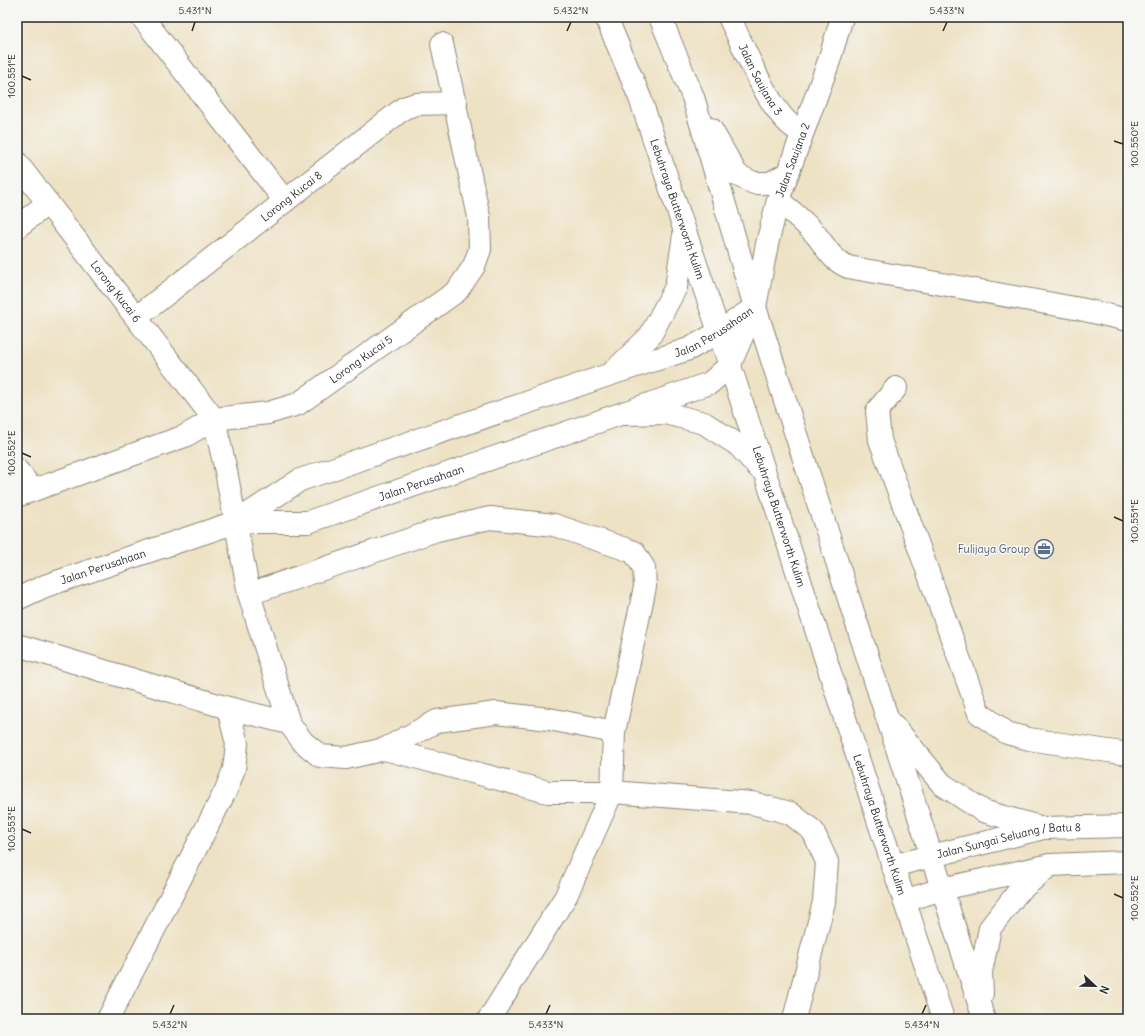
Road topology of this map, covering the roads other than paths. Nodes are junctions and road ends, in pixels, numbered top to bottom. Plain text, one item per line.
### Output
1 (142, 17) edge
2 (606, 17) edge
3 (660, 17) edge
4 (729, 17) edge
5 (842, 17) edge
6 (442, 44) dead end
7 (693, 97) junction
8 (456, 103) junction
9 (803, 131) junction
10 (17, 163) edge
11 (788, 173) junction
12 (778, 200) junction
13 (285, 201) junction
14 (48, 203) junction
15 (17, 227) edge
16 (685, 232) junction
17 (755, 307) junction
18 (137, 317) junction
19 (1128, 320) edge
20 (719, 332) junction
21 (729, 366) junction
22 (610, 374) junction
23 (896, 388) dead end
24 (624, 414) junction
25 (214, 420) junction
26 (17, 470) edge
27 (765, 475) junction
28 (25, 493) edge
29 (236, 522) junction
30 (249, 594) junction
31 (17, 599) edge
32 (17, 645) edge
33 (228, 708) junction
34 (887, 718) junction
35 (289, 724) junction
36 (614, 732) junction
37 (385, 749) junction
38 (1128, 754) edge
39 (612, 792) junction
40 (1128, 826) edge
41 (1043, 828) junction
42 (932, 856) junction
43 (1128, 862) edge
44 (1050, 865) junction
45 (892, 866) junction
46 (942, 888) junction
47 (904, 900) junction
48 (984, 1018) edge
49 (108, 1019) edge
50 (489, 1019) edge
51 (794, 1019) edge
52 (943, 1019) edge

1 - 13 main road
2 - 16 main road, Lebuhraya Butterworth Kulim
3 - 7 main road
4 - 9 main road, Jalan Saujana 3
5 - 9 main road, Jalan Saujana 2
6 - 8 main road, Lorong Kucai 5
7 - 11 main road
7 - 17 main road
8 - 13 main road, Lorong Kucai 8
8 - 25 main road, Lorong Kucai 5
9 - 11 main road, Jalan Saujana 2
10 - 14 main road, Lorong Kucai 6
11 - 12 main road, Jalan Saujana 2
12 - 17 main road, Jalan Saujana 2
12 - 19 main road
13 - 18 main road, Lorong Kucai 8
14 - 15 main road
14 - 18 main road, Lorong Kucai 6
16 - 20 main road, Lebuhraya Butterworth Kulim
16 - 22 main road
17 - 20 main road, Jalan Perusahaan
17 - 21 main road, Jalan Perusahaan
17 - 34 main road
18 - 25 main road, Lorong Kucai 6
20 - 21 main road, Lebuhraya Butterworth Kulim
20 - 22 main road, Jalan Perusahaan
21 - 24 main road, Jalan Perusahaan
21 - 27 main road, Lebuhraya Butterworth Kulim
22 - 29 main road, Jalan Perusahaan
23 - 38 main road
24 - 27 main road
24 - 29 main road, Jalan Perusahaan
25 - 28 main road, Lorong Kucai 5
25 - 29 main road
26 - 28 main road
27 - 45 main road, Lebuhraya Butterworth Kulim
29 - 30 main road
29 - 31 main road, Jalan Perusahaan
30 - 35 main road
30 - 36 main road
32 - 33 main road
33 - 35 main road
33 - 49 main road
34 - 41 main road
34 - 42 main road
35 - 37 main road
36 - 37 main road
36 - 39 main road
37 - 39 main road
39 - 50 main road
39 - 51 main road
40 - 41 main road, Jalan Sungai Seluang / Batu 8
41 - 42 main road, Jalan Sungai Seluang / Batu 8
42 - 45 main road, Jalan Sungai Seluang / Batu 8
42 - 46 main road
43 - 44 main road
44 - 46 main road
44 - 48 main road
45 - 47 main road, Lebuhraya Butterworth Kulim
46 - 47 main road
46 - 48 main road
47 - 52 main road, Lebuhraya Butterworth Kulim

